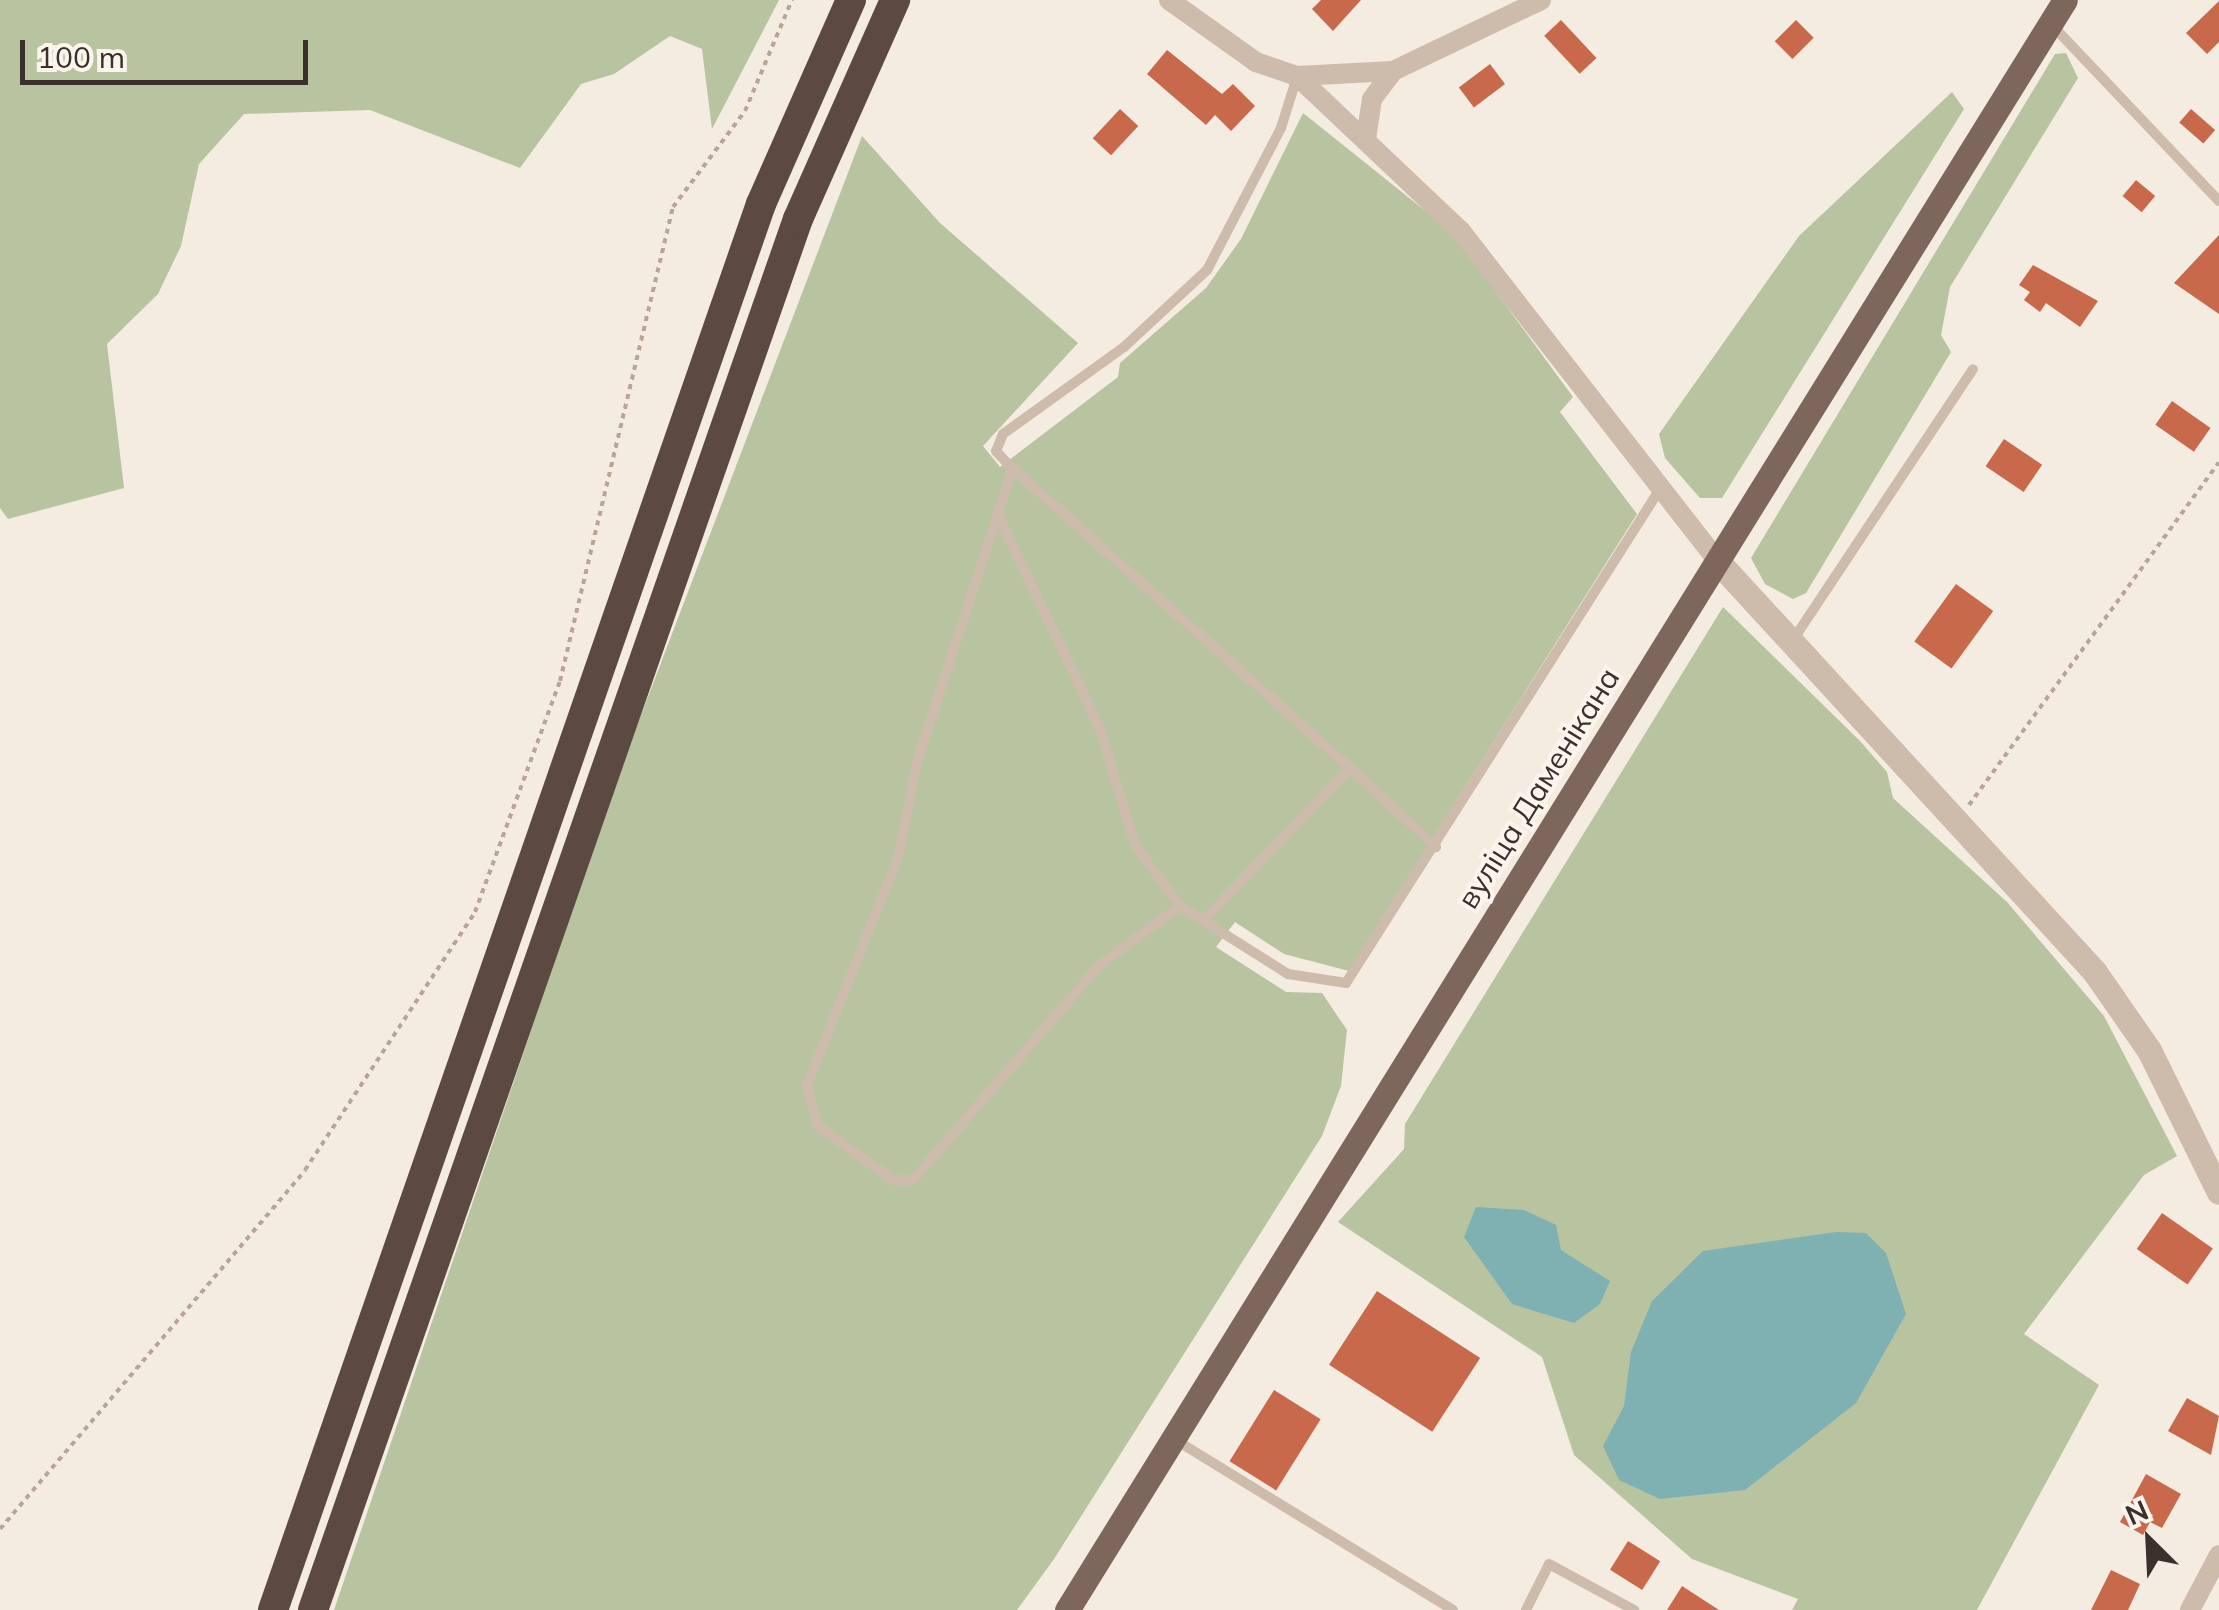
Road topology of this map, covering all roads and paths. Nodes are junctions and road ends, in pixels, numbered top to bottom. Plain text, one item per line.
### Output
1 (792, 0) edge
2 (851, 0) edge
3 (895, 0) edge
4 (1169, 0) edge
5 (1541, 0) edge
6 (2065, 0) edge
7 (2050, 24) junction
8 (1392, 71) junction
9 (1297, 76) junction
10 (1366, 139) junction
11 (2219, 201) edge
12 (1973, 369) dead end
13 (2219, 462) edge
14 (1012, 467) junction
15 (1661, 488) junction
16 (998, 514) junction
17 (1720, 564) junction
18 (1792, 640) junction
19 (1350, 768) junction
20 (1961, 818) junction
21 (1436, 848) junction
22 (1180, 906) junction
23 (1203, 921) junction
24 (2219, 1192) edge
25 (1173, 1438) junction
26 (0, 1529) edge
27 (2219, 1555) edge
28 (273, 1610) edge
29 (312, 1610) edge
30 (1067, 1610) edge
31 (1453, 1610) edge
32 (1526, 1610) edge
33 (1634, 1610) edge
34 (2190, 1610) edge

1 - 26 path
2 - 28 highway
3 - 29 highway
4 - 9 street
5 - 8 street
6 - 7 main road, вуліца Даменікана
7 - 11 lane
7 - 17 main road, вуліца Даменікана
8 - 9 street
8 - 10 street
9 - 10 street
9 - 14 lane
10 - 15 street
12 - 18 lane
13 - 20 path
14 - 16 lane
14 - 19 lane
15 - 17 street
15 - 21 lane
16 - 22 lane
16 - 22 lane
17 - 18 street
17 - 25 main road, вуліца Даменікана
18 - 20 street
19 - 21 lane
19 - 23 lane
20 - 24 street
21 - 23 lane
22 - 23 lane
25 - 30 main road, вуліца Даменікана
25 - 31 lane
27 - 34 street
32 - 33 lane

